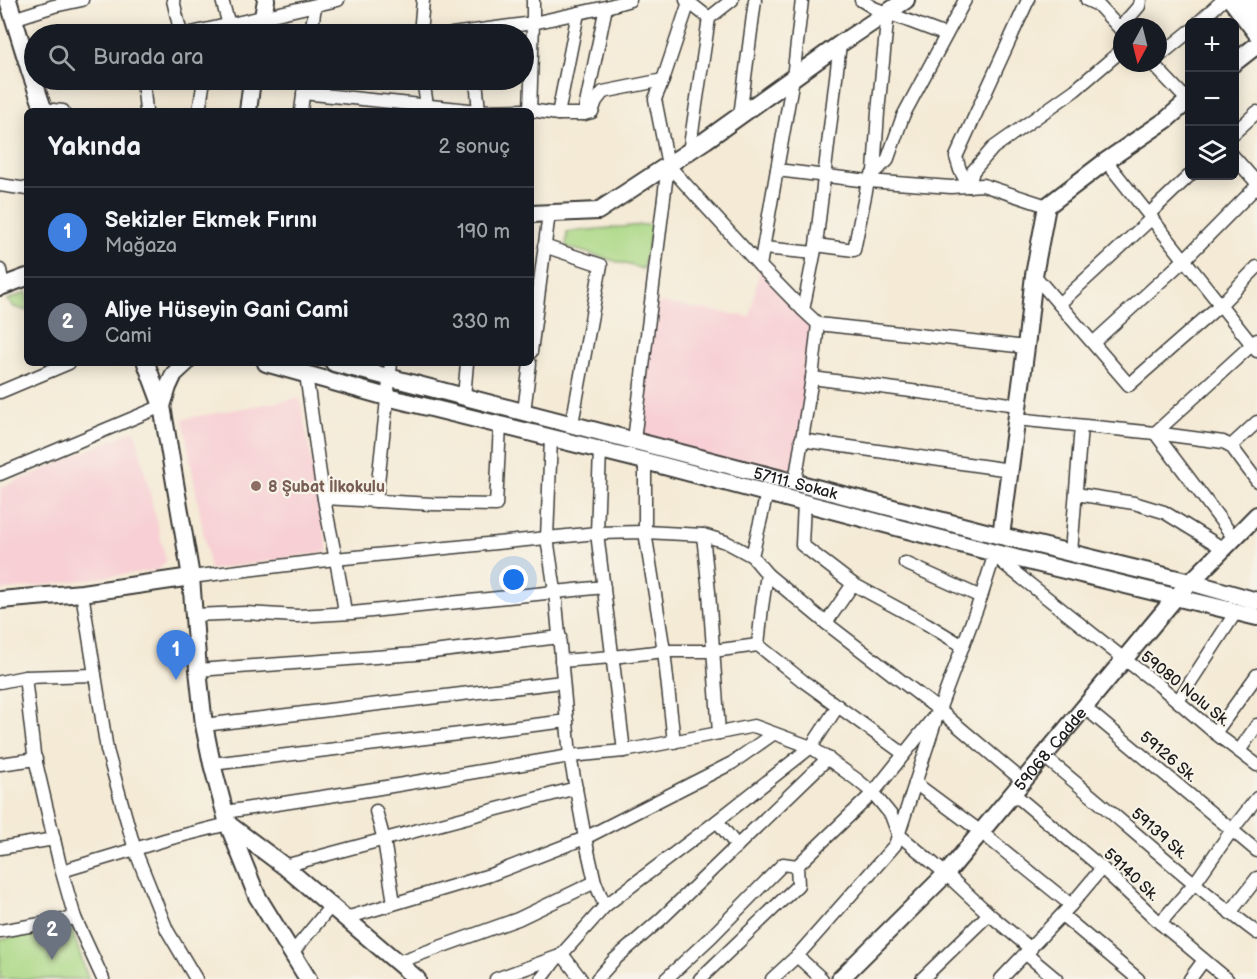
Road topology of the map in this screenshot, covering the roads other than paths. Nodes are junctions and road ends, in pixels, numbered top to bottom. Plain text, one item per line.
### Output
1 (82, 0) edge
2 (173, 0) edge
3 (222, 0) edge
4 (266, 0) edge
5 (338, 0) edge
6 (423, 0) edge
7 (533, 0) edge
8 (630, 0) edge
9 (732, 0) edge
10 (755, 0) edge
11 (802, 0) edge
12 (861, 0) edge
13 (906, 0) edge
14 (964, 0) edge
15 (1028, 0) edge
16 (1087, 0) edge
17 (1140, 0) edge
18 (1223, 0) edge
19 (1231, 0) edge
20 (1248, 0) edge
21 (687, 1) edge
22 (315, 6) junction
23 (8, 7) edge
24 (881, 7) edge
25 (606, 8) junction
26 (1257, 12) edge
27 (578, 13) junction
28 (263, 17) junction
29 (710, 18) junction
30 (1130, 18) edge
31 (1203, 18) edge
32 (1113, 21) edge
33 (533, 22) junction
34 (179, 24) edge
35 (229, 24) edge
36 (233, 24) edge
37 (262, 24) edge
38 (312, 24) edge
39 (421, 24) edge
40 (522, 24) edge
41 (1257, 34) edge
42 (946, 35) junction
43 (1185, 35) edge
44 (840, 44) junction
45 (1257, 45) edge
46 (24, 49) edge
47 (1167, 50) edge
48 (1113, 58) edge
49 (1239, 59) edge
50 (1161, 72) edge
51 (793, 78) junction
52 (663, 80) junction
53 (38, 90) edge
54 (144, 90) edge
55 (202, 90) edge
56 (251, 90) edge
57 (303, 90) edge
58 (425, 90) edge
59 (477, 90) edge
60 (531, 90) edge
61 (303, 93) junction
62 (1185, 97) edge
63 (1185, 104) edge
64 (427, 105) junction
65 (43, 108) edge
66 (146, 108) edge
67 (199, 108) edge
68 (248, 108) edge
69 (301, 108) edge
70 (453, 108) edge
71 (479, 108) edge
72 (530, 108) edge
73 (534, 111) edge
74 (1257, 112) edge
75 (558, 114) junction
76 (584, 114) junction
77 (740, 116) junction
78 (1239, 128) edge
79 (689, 152) junction
80 (1106, 161) junction
81 (1239, 163) edge
82 (668, 165) junction
83 (777, 170) junction
84 (823, 175) junction
85 (871, 176) junction
86 (1186, 180) edge
87 (0, 185) edge
88 (1257, 185) edge
89 (969, 186) junction
90 (24, 189) edge
91 (1047, 206) junction
92 (549, 213) junction
93 (534, 214) edge
94 (1151, 216) junction
95 (544, 246) junction
96 (764, 248) junction
97 (815, 249) junction
98 (1184, 260) junction
99 (760, 266) junction
100 (1257, 267) edge
101 (1034, 275) junction
102 (24, 278) edge
103 (1, 282) edge
104 (1059, 304) junction
105 (1220, 305) junction
106 (803, 310) junction
107 (818, 324) junction
108 (534, 328) edge
109 (1093, 343) junction
110 (1255, 345) edge
111 (1026, 347) junction
112 (62, 366) edge
113 (147, 366) edge
114 (183, 366) edge
115 (277, 366) edge
116 (358, 366) edge
117 (467, 366) edge
118 (530, 366) edge
119 (390, 370) edge
120 (306, 374) junction
121 (812, 378) junction
122 (0, 392) edge
123 (387, 397) junction
124 (464, 397) junction
125 (162, 406) junction
126 (524, 412) junction
127 (1017, 412) junction
128 (1257, 423) edge
129 (572, 424) junction
130 (500, 425) junction
131 (1081, 426) junction
132 (1155, 433) junction
133 (551, 438) junction
134 (634, 440) junction
135 (801, 440) junction
136 (1231, 446) junction
137 (600, 450) junction
138 (645, 461) junction
139 (1010, 470) junction
140 (0, 474) edge
141 (1257, 481) edge
142 (795, 482) junction
143 (767, 493) junction
144 (1076, 494) junction
145 (324, 498) junction
146 (376, 501) junction
147 (804, 503) junction
148 (1257, 515) edge
149 (645, 532) junction
150 (597, 533) junction
151 (703, 535) junction
152 (1001, 536) junction
153 (547, 538) junction
154 (1229, 543) junction
155 (995, 553) junction
156 (1071, 553) junction
157 (752, 556) junction
158 (335, 559) junction
159 (905, 563) dead end
160 (767, 574) junction
161 (191, 577) junction
162 (1190, 582) junction
163 (853, 584) junction
164 (604, 587) junction
165 (555, 591) junction
166 (82, 592) junction
167 (981, 597) junction
168 (1175, 598) junction
169 (0, 600) edge
170 (1257, 601) edge
171 (1236, 612) junction
172 (345, 613) junction
173 (193, 615) junction
174 (1257, 617) edge
175 (826, 623) junction
176 (560, 637) junction
177 (758, 645) junction
178 (963, 646) junction
179 (664, 651) junction
180 (713, 651) junction
181 (612, 657) junction
182 (1124, 659) junction
183 (561, 661) junction
184 (198, 670) junction
185 (95, 675) junction
186 (1257, 675) edge
187 (25, 677) junction
188 (0, 682) edge
189 (562, 682) junction
190 (1178, 701) junction
191 (838, 706) junction
192 (1084, 707) junction
193 (939, 710) junction
194 (567, 721) junction
195 (204, 725) junction
196 (1257, 726) edge
197 (719, 733) junction
198 (1215, 733) junction
199 (773, 734) junction
200 (674, 742) junction
201 (811, 747) junction
202 (624, 751) junction
203 (1239, 752) junction
204 (904, 754) junction
205 (570, 756) junction
206 (1043, 756) junction
207 (828, 758) junction
208 (36, 759) junction
209 (0, 764) edge
210 (212, 764) junction
211 (1257, 765) edge
212 (915, 783) junction
213 (1018, 787) junction
214 (576, 788) junction
215 (873, 793) junction
216 (1257, 798) edge
217 (376, 811) dead end
218 (226, 818) junction
219 (717, 821) junction
220 (1232, 830) junction
221 (981, 832) junction
222 (898, 834) junction
223 (585, 838) junction
224 (54, 839) junction
225 (384, 840) junction
226 (737, 846) junction
227 (0, 848) edge
228 (135, 850) junction
229 (1257, 851) edge
230 (284, 866) junction
231 (797, 866) junction
232 (1102, 868) junction
233 (62, 872) junction
234 (946, 874) junction
235 (1257, 878) edge
236 (595, 882) junction
237 (1194, 884) junction
238 (394, 903) junction
239 (1071, 905) junction
240 (331, 906) junction
241 (604, 906) junction
242 (1230, 913) junction
243 (989, 914) junction
244 (1062, 915) junction
245 (75, 918) junction
246 (346, 918) junction
247 (1160, 923) junction
248 (0, 932) edge
249 (1257, 933) edge
250 (1028, 952) junction
251 (292, 953) junction
252 (559, 956) junction
253 (796, 956) junction
254 (1204, 960) junction
255 (398, 962) junction
256 (414, 978) edge
257 (103, 979) edge
258 (196, 979) edge
259 (308, 979) edge
260 (496, 979) edge
261 (541, 979) edge
262 (581, 979) edge
263 (597, 979) edge
264 (666, 979) edge
265 (700, 979) edge
266 (772, 979) edge
267 (822, 979) edge
268 (840, 979) edge
269 (922, 979) edge
270 (1001, 979) edge
271 (1056, 979) edge
272 (1138, 979) edge
273 (1190, 979) edge
274 (1227, 979) edge

1 - 23 street
2 - 34 street
3 - 35 street
4 - 28 main road
5 - 22 street
6 - 39 street
7 - 33 street
8 - 25 street
9 - 29 street
10 - 77 street
11 - 51 street
12 - 24 street
13 - 24 main road
14 - 42 street
15 - 89 street
16 - 32 street
17 - 30 street
18 - 31 street
19 - 41 main road
20 - 26 main road
21 - 29 street
21 - 52 street
22 - 28 street
22 - 38 street
23 - 46 main road
24 - 42 street
24 - 44 main road
24 - 85 street
25 - 27 street
25 - 76 street
27 - 33 street
27 - 75 street
28 - 36 street
28 - 37 main road
29 - 79 street
33 - 40 street
42 - 85 street
43 - 47 street
44 - 51 main road
44 - 84 street
45 - 49 main road
48 - 89 street
50 - 62 street
51 - 77 main road
51 - 83 street
52 - 76 street
52 - 82 street
53 - 65 main road
54 - 66 street
55 - 67 street
56 - 68 main road
57 - 61 street
58 - 64 street
59 - 71 street
60 - 72 street
61 - 64 street
61 - 69 street
63 - 80 main road
64 - 70 street
73 - 75 street
74 - 78 street
75 - 76 street
77 - 79 main road
79 - 82 main road
80 - 91 main road
80 - 94 street
81 - 88 street
82 - 92 main road
82 - 99 street
82 - 134 street
83 - 84 street
83 - 96 street
84 - 85 street
84 - 97 street
85 - 89 street
85 - 97 street
86 - 94 street
87 - 90 street
88 - 98 street
89 - 91 street
91 - 101 main road
92 - 93 main road
92 - 95 street
94 - 98 street
94 - 104 street
95 - 108 street
95 - 129 street
96 - 97 street
96 - 99 street
97 - 106 street
98 - 105 street
98 - 109 street
99 - 106 street
100 - 105 street
101 - 104 street
101 - 111 main road
102 - 103 main road
104 - 109 street
105 - 109 street
105 - 110 street
106 - 107 street
107 - 111 street
107 - 121 street
110 - 132 street
111 - 127 main road
112 - 122 street
113 - 125 main road
114 - 125 main road
115 - 120 main road
116 - 119 main road, 57111. Sokak
117 - 124 street
118 - 126 street
119 - 123 street
119 - 124 main road, 57111. Sokak
120 - 123 main road
120 - 145 street
121 - 127 street
121 - 135 street
123 - 130 main road
123 - 146 street
124 - 126 main road, 57111. Sokak
125 - 140 street
125 - 161 main road
126 - 129 main road, 57111. Sokak
127 - 131 street
127 - 139 main road
128 - 136 street
129 - 134 main road, 57111. Sokak
130 - 133 main road
130 - 146 street
131 - 132 street
131 - 144 street
132 - 136 street
132 - 154 street
133 - 137 main road
133 - 153 street
134 - 142 main road, 57111. Sokak
135 - 139 street
135 - 142 street
136 - 141 street
137 - 138 main road
137 - 150 street
138 - 143 main road
138 - 149 street
139 - 152 main road
142 - 152 main road, 57111. Sokak
143 - 147 main road
143 - 157 street
144 - 154 street
144 - 156 street
145 - 146 street
145 - 158 street
147 - 155 main road
147 - 163 street
148 - 154 main road, 59068. Cadde
149 - 150 street
149 - 151 street
149 - 179 street
150 - 153 street
150 - 164 street
151 - 157 street
151 - 180 street
152 - 156 main road, 57111. Sokak
153 - 158 street
153 - 165 street
154 - 162 main road, 59068. Cadde
155 - 167 street
155 - 168 main road
155 - 182 street, 59080 Nolu Sk.
156 - 162 main road, 57111. Sokak
157 - 160 street, 59140 Sk.
158 - 161 street
158 - 172 street
159 - 167 street
160 - 175 street, 59140 Sk.
160 - 177 street
161 - 166 main road
161 - 173 main road
162 - 168 main road, 59068. Cadde
162 - 170 main road, 57111. Sokak
163 - 175 street
163 - 178 street
164 - 165 street
164 - 181 street
165 - 172 street
165 - 176 street
166 - 169 main road
166 - 185 street
167 - 178 street
168 - 171 main road
168 - 182 main road, 59068. Cadde
171 - 174 main road
171 - 190 street
172 - 173 street
173 - 184 main road
175 - 193 street, 59140 Sk.
176 - 183 street
176 - 184 street
177 - 180 street
177 - 191 street
178 - 193 street
179 - 180 street
179 - 181 street
179 - 200 street
180 - 197 street
181 - 183 street
181 - 202 street
182 - 190 street, 59080 Nolu Sk.
182 - 192 main road, 59068. Cadde
183 - 189 street
184 - 195 main road
185 - 187 street
185 - 228 street
186 - 198 street
187 - 188 street
187 - 208 street
189 - 194 street
189 - 195 street
190 - 198 street, 59080 Nolu Sk.
191 - 201 street
191 - 204 street
192 - 206 main road, 59068. Cadde
192 - 220 street, 59126 Sk.
193 - 204 street
193 - 212 street
193 - 213 street, 59140 Sk.
194 - 205 street
194 - 210 street
195 - 210 main road
196 - 203 street
197 - 199 street
197 - 200 street
198 - 203 street, 59080 Nolu Sk.
199 - 201 street
199 - 223 street
200 - 202 street
201 - 207 street
201 - 219 street
202 - 205 street
203 - 211 street, 59080 Nolu Sk.
204 - 215 street
205 - 214 street
205 - 218 street
206 - 213 main road, 59068. Cadde
206 - 237 street, 59139 Sk.
207 - 215 street
207 - 226 street
208 - 209 street
208 - 224 street
210 - 218 main road
212 - 221 street
212 - 222 street
213 - 221 main road, 59068. Cadde
213 - 232 street, 59140 Sk.
214 - 223 street
214 - 225 street
215 - 222 street
215 - 231 street
216 - 220 street
217 - 225 street
218 - 228 street
218 - 230 main road
218 - 251 main road
219 - 226 street
219 - 241 street
220 - 229 street, 59126 Sk.
220 - 237 street
221 - 234 main road, 59068. Cadde
221 - 239 street
222 - 234 street
222 - 253 street
223 - 236 street
223 - 238 street
224 - 227 street
224 - 233 street
225 - 230 street
225 - 238 street
226 - 263 street
228 - 233 street
228 - 258 street
230 - 240 main road
231 - 264 street
231 - 265 street
232 - 239 street
232 - 247 street, 59140 Sk.
233 - 245 street
234 - 243 street
234 - 268 main road, 59068. Cadde
235 - 242 street
236 - 241 street
236 - 255 street
237 - 242 street, 59139 Sk.
237 - 247 street
238 - 246 street
239 - 244 street
240 - 246 main road
240 - 251 street
241 - 252 street
242 - 249 street, 59139 Sk.
243 - 250 street
243 - 269 street
244 - 250 street
244 - 272 street
245 - 248 street
245 - 257 street
246 - 255 main road
247 - 254 street, 59140 Sk.
250 - 270 street
250 - 271 street
251 - 259 main road
252 - 260 street
252 - 261 street
252 - 262 street
253 - 266 street
253 - 267 street
254 - 273 street
254 - 274 street, 59140 Sk.
255 - 256 main road

